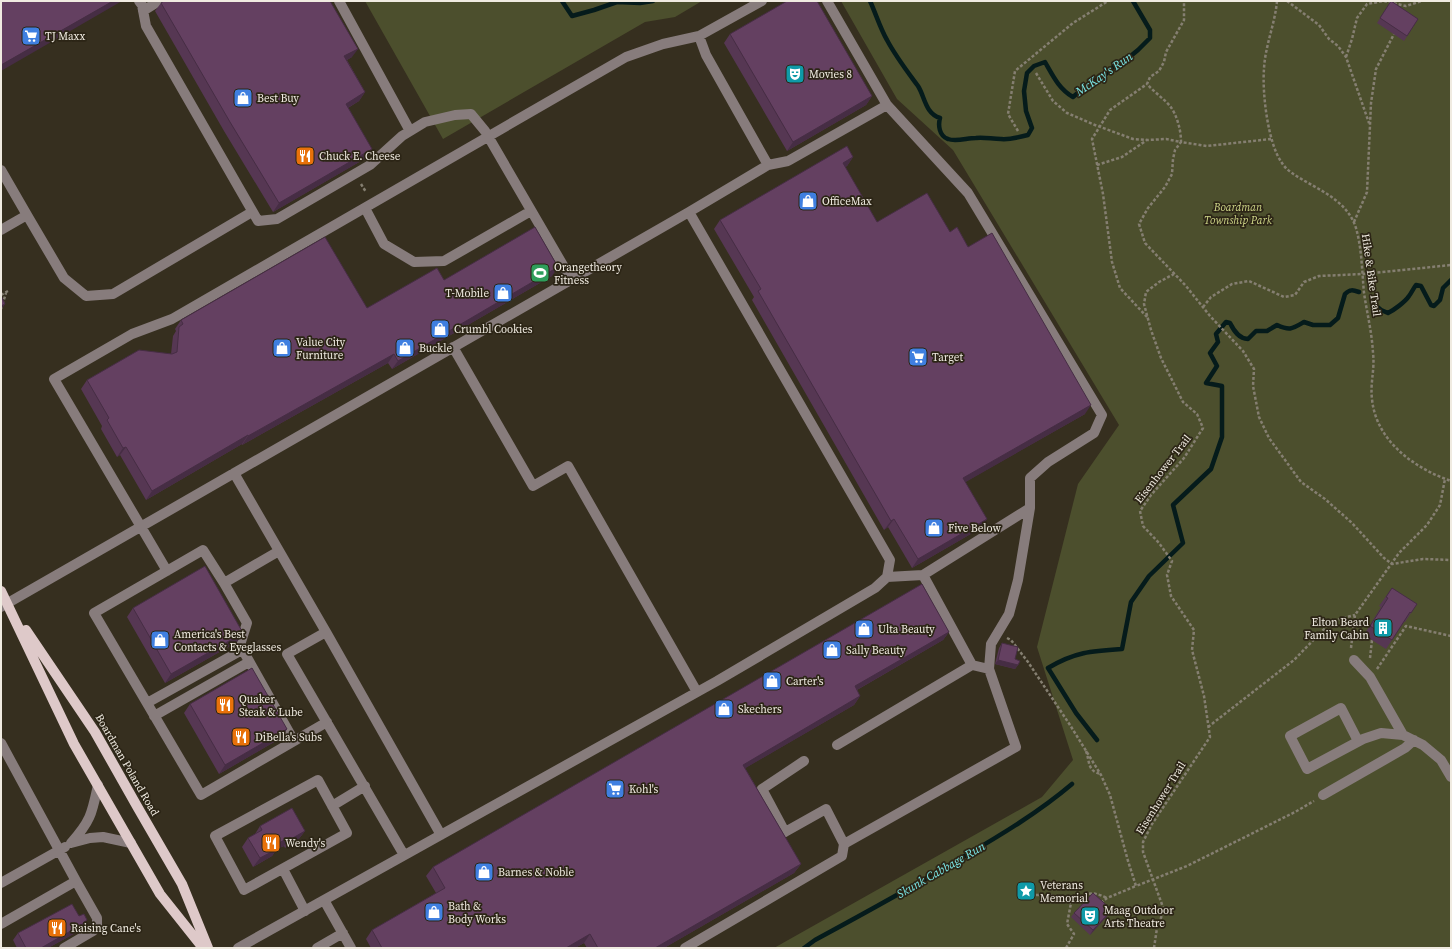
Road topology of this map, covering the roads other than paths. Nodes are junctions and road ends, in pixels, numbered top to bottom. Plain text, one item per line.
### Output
1 (159, 1) edge
2 (339, 1) edge
3 (762, 1) edge
4 (826, 1) edge
5 (141, 6) edge
6 (699, 36) junction
7 (887, 105) junction
8 (410, 131) junction
9 (488, 136) junction
10 (768, 165) junction
11 (1, 170) edge
12 (365, 208) junction
13 (531, 211) junction
14 (252, 212) junction
15 (689, 212) junction
16 (27, 215) junction
17 (1, 230) edge
18 (571, 279) junction
19 (453, 347) junction
20 (234, 473) junction
21 (1030, 508) junction
22 (141, 527) junction
23 (279, 551) junction
24 (167, 571) junction
25 (923, 575) junction
26 (887, 577) junction
27 (224, 583) junction
28 (1, 591) edge
29 (5, 605) edge
30 (326, 632) junction
31 (242, 650) junction
32 (1354, 660) road end
33 (249, 662) junction
34 (972, 665) junction
35 (989, 669) junction
36 (697, 692) junction
37 (147, 703) junction
38 (154, 716) junction
39 (327, 722) junction
40 (1403, 735) junction
41 (1414, 740) junction
42 (294, 741) junction
43 (1358, 741) junction
44 (1, 743) edge
45 (837, 745) dead end
46 (804, 761) dead end
47 (1446, 761) edge
48 (1451, 776) edge
49 (98, 785) junction
50 (365, 786) junction
51 (1323, 795) road end
52 (332, 806) junction
53 (441, 835) junction
54 (72, 843) junction
55 (131, 843) junction
56 (844, 844) junction
57 (60, 850) junction
58 (404, 855) junction
59 (283, 869) junction
60 (76, 881) junction
61 (1, 883) edge
62 (324, 900) junction
63 (305, 911) junction
64 (1, 924) edge
65 (343, 933) junction
66 (64, 948) edge
67 (203, 948) edge
68 (208, 948) edge
69 (238, 948) edge
70 (317, 948) edge
71 (351, 948) edge
72 (685, 948) edge

1 - 5 lane
2 - 8 lane
3 - 6 lane
4 - 7 lane
5 - 14 lane
6 - 9 lane
6 - 10 lane
7 - 10 lane
7 - 21 lane
8 - 9 lane
8 - 14 lane
9 - 12 lane
9 - 13 lane
10 - 15 lane
11 - 16 lane
12 - 13 lane
12 - 22 lane
13 - 18 lane
14 - 16 lane
15 - 18 lane
15 - 26 lane
16 - 17 lane
18 - 19 lane
19 - 20 lane
19 - 36 lane
20 - 22 lane
20 - 23 lane
21 - 25 lane
21 - 35 lane
22 - 24 lane
22 - 29 lane
23 - 27 lane
23 - 30 lane
24 - 27 lane
24 - 37 lane
25 - 26 lane
25 - 34 lane
26 - 36 lane
27 - 31 lane
28 - 29 main road, Boardman Poland Road
29 - 49 main road, Boardman Poland Road
29 - 68 main road, Boardman Poland Road
30 - 39 lane
30 - 53 lane
31 - 33 lane
31 - 37 lane
32 - 40 lane
33 - 38 lane
33 - 42 lane
34 - 35 lane
34 - 45 lane
35 - 56 lane
36 - 53 lane
37 - 38 lane
38 - 42 lane
39 - 42 lane
39 - 50 lane
40 - 41 lane
40 - 43 lane
41 - 47 lane
41 - 51 lane
43 - 43 lane
44 - 57 lane
46 - 56 lane
47 - 48 lane
49 - 54 lane
49 - 55 main road, Boardman Poland Road
50 - 52 lane
50 - 58 lane
52 - 59 lane
52 - 59 lane
53 - 58 lane
54 - 55 lane
54 - 57 lane
55 - 67 main road, Boardman Poland Road
56 - 72 lane
57 - 60 lane
57 - 61 lane
58 - 62 lane
59 - 63 lane
60 - 64 lane
60 - 66 lane
62 - 63 lane
62 - 65 lane
63 - 69 lane
65 - 70 lane
65 - 71 lane

